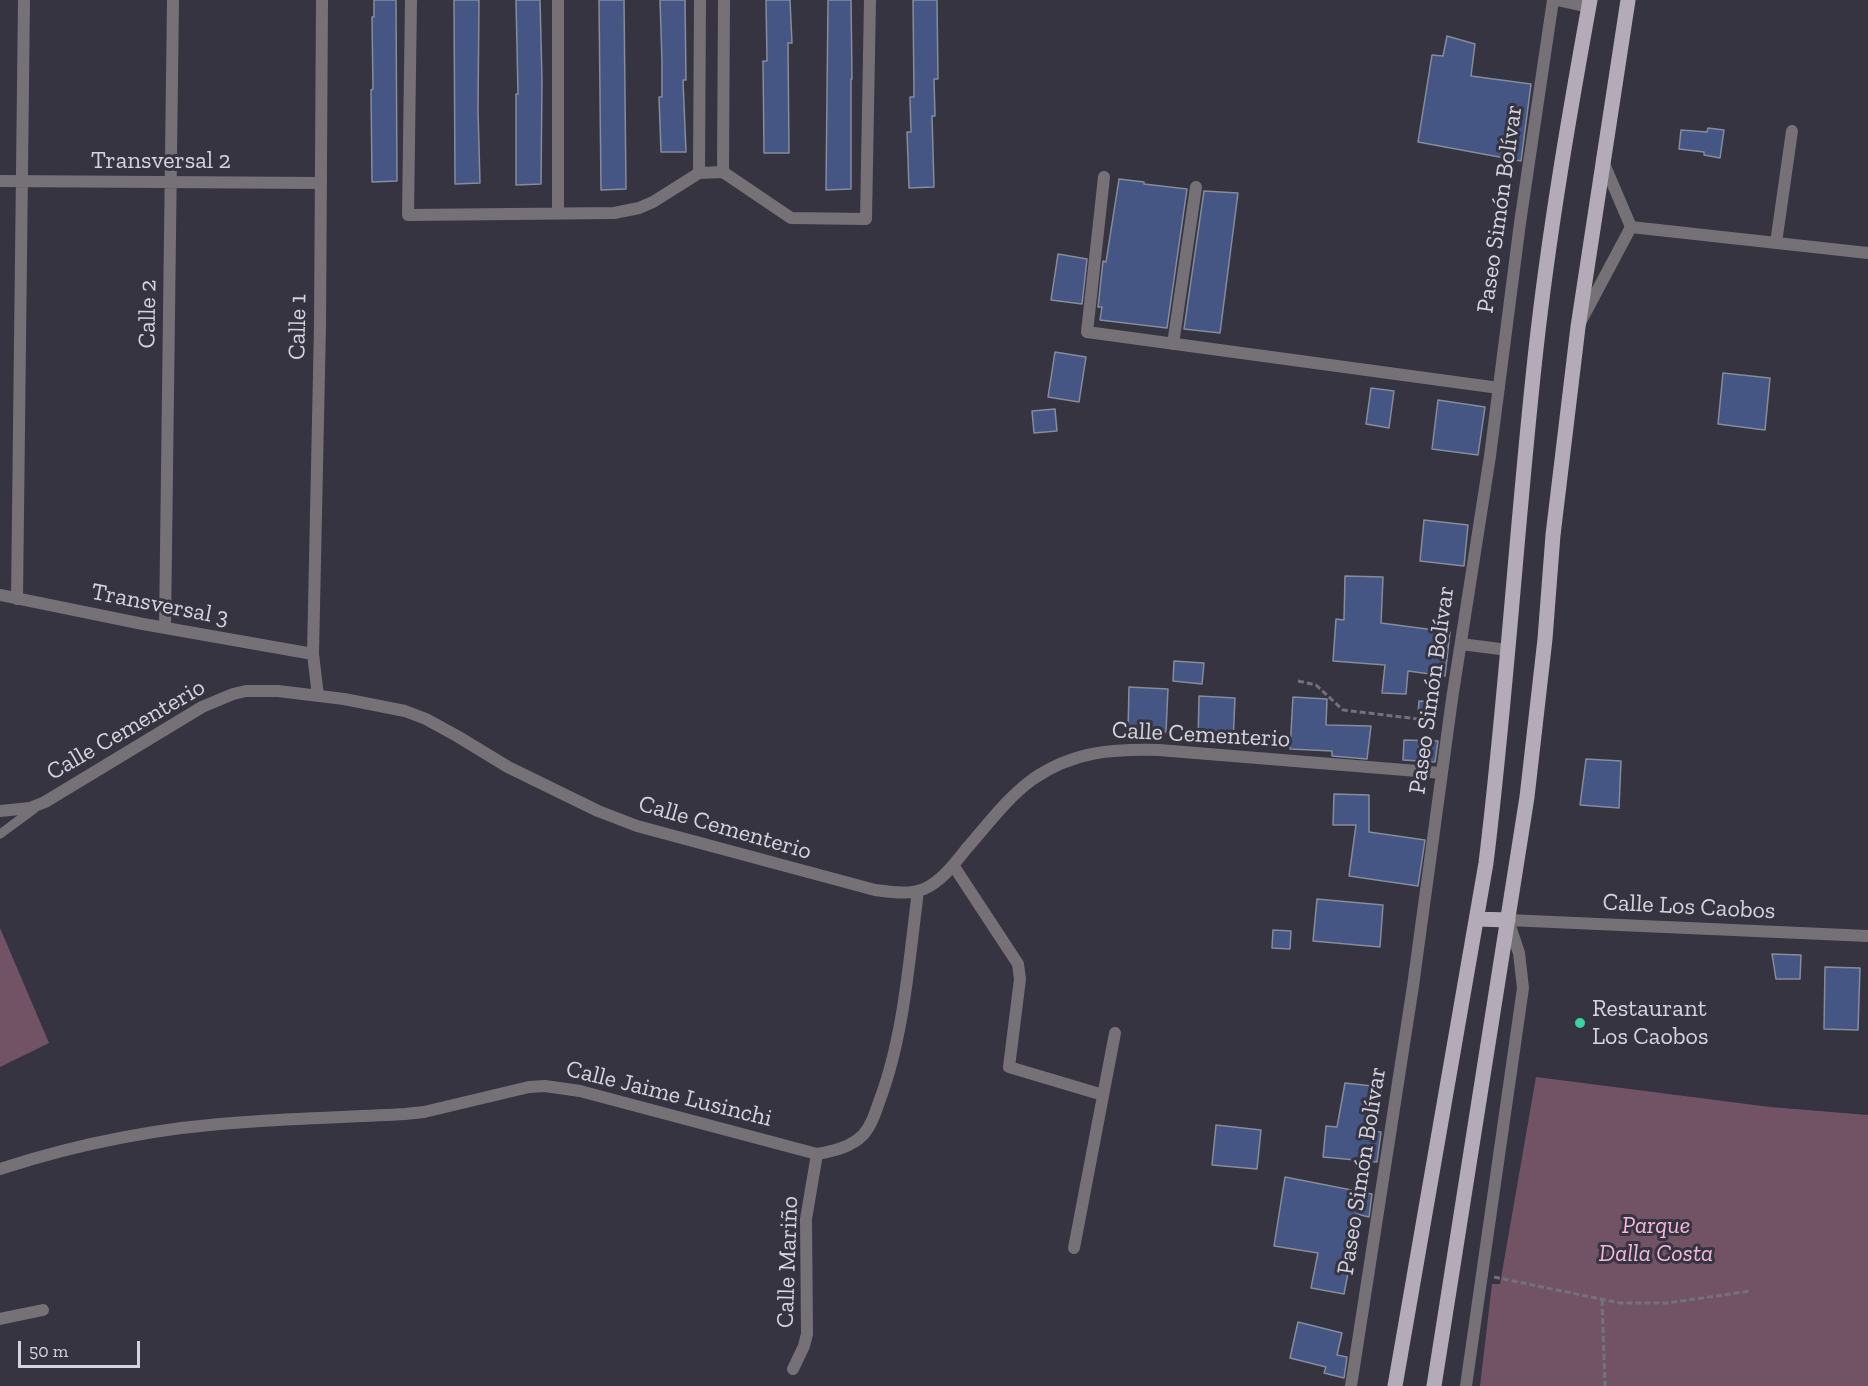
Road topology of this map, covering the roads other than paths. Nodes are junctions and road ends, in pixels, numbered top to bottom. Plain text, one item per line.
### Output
1 (24, 0) edge
2 (173, 0) edge
3 (322, 0) edge
4 (411, 0) edge
5 (558, 0) edge
6 (700, 0) edge
7 (724, 0) edge
8 (870, 0) edge
9 (1555, 0) edge
10 (1628, 0) edge
11 (1590, 3) edge
12 (1792, 131) dead end
13 (1602, 159) junction
14 (699, 172) junction
15 (723, 172) junction
16 (1104, 177) dead end
17 (0, 181) edge
18 (22, 181) junction
19 (171, 182) junction
20 (321, 183) junction
21 (1196, 187) dead end
22 (558, 214) junction
23 (1631, 227) junction
24 (1776, 243) junction
25 (1868, 253) edge
26 (1578, 327) junction
27 (1173, 344) junction
28 (1499, 388) junction
29 (0, 595) edge
30 (17, 598) junction
31 (165, 628) junction
32 (1461, 644) junction
33 (1508, 650) junction
34 (313, 654) junction
35 (318, 696) junction
36 (1442, 773) junction
37 (38, 806) junction
38 (0, 811) edge
39 (0, 834) edge
40 (953, 865) junction
41 (918, 891) junction
42 (1477, 919) junction
43 (1508, 920) junction
44 (1868, 936) edge
45 (1115, 1033) dead end
46 (1103, 1095) junction
47 (817, 1154) junction
48 (0, 1169) edge
49 (1074, 1248) dead end
50 (43, 1310) dead end
51 (0, 1319) edge
52 (793, 1369) dead end
53 (1351, 1386) edge
54 (1395, 1386) edge
55 (1434, 1386) edge
56 (1466, 1386) edge

1 - 18 street
2 - 19 street, Calle 2
3 - 20 street, Calle 1
4 - 22 street
5 - 22 street
6 - 14 street
7 - 15 street
8 - 15 street
9 - 11 street
9 - 28 street, Paseo Simón Bolívar
10 - 13 main road
11 - 33 main road
12 - 24 street
13 - 23 street
13 - 26 main road
14 - 15 street
14 - 22 street
16 - 27 street
17 - 18 street, Transversal 2
18 - 19 street, Transversal 2
18 - 30 street
19 - 20 street, Transversal 2
19 - 31 street, Calle 2
20 - 34 street, Calle 1
21 - 27 street
23 - 24 street
23 - 26 street
24 - 25 street
26 - 43 main road
27 - 28 street
28 - 32 street, Paseo Simón Bolívar
29 - 30 street, Transversal 3
30 - 31 street, Transversal 3
31 - 34 street, Transversal 3
32 - 33 street
32 - 36 street, Paseo Simón Bolívar
33 - 42 main road
34 - 35 street, Calle 1
35 - 37 street, Calle Cementerio
35 - 41 street, Calle Cementerio
36 - 40 street, Calle Cementerio
36 - 53 street, Paseo Simón Bolívar
37 - 38 street, Calle Cementerio
37 - 39 lane
40 - 41 street, Calle Cementerio
40 - 46 street
41 - 47 street
42 - 43 main road
42 - 54 main road
43 - 44 street, Calle Los Caobos
43 - 55 main road
43 - 56 street
45 - 46 street
46 - 49 street
47 - 48 street, Calle Jaime Lusinchi
47 - 52 street, Calle Mariño
50 - 51 street

